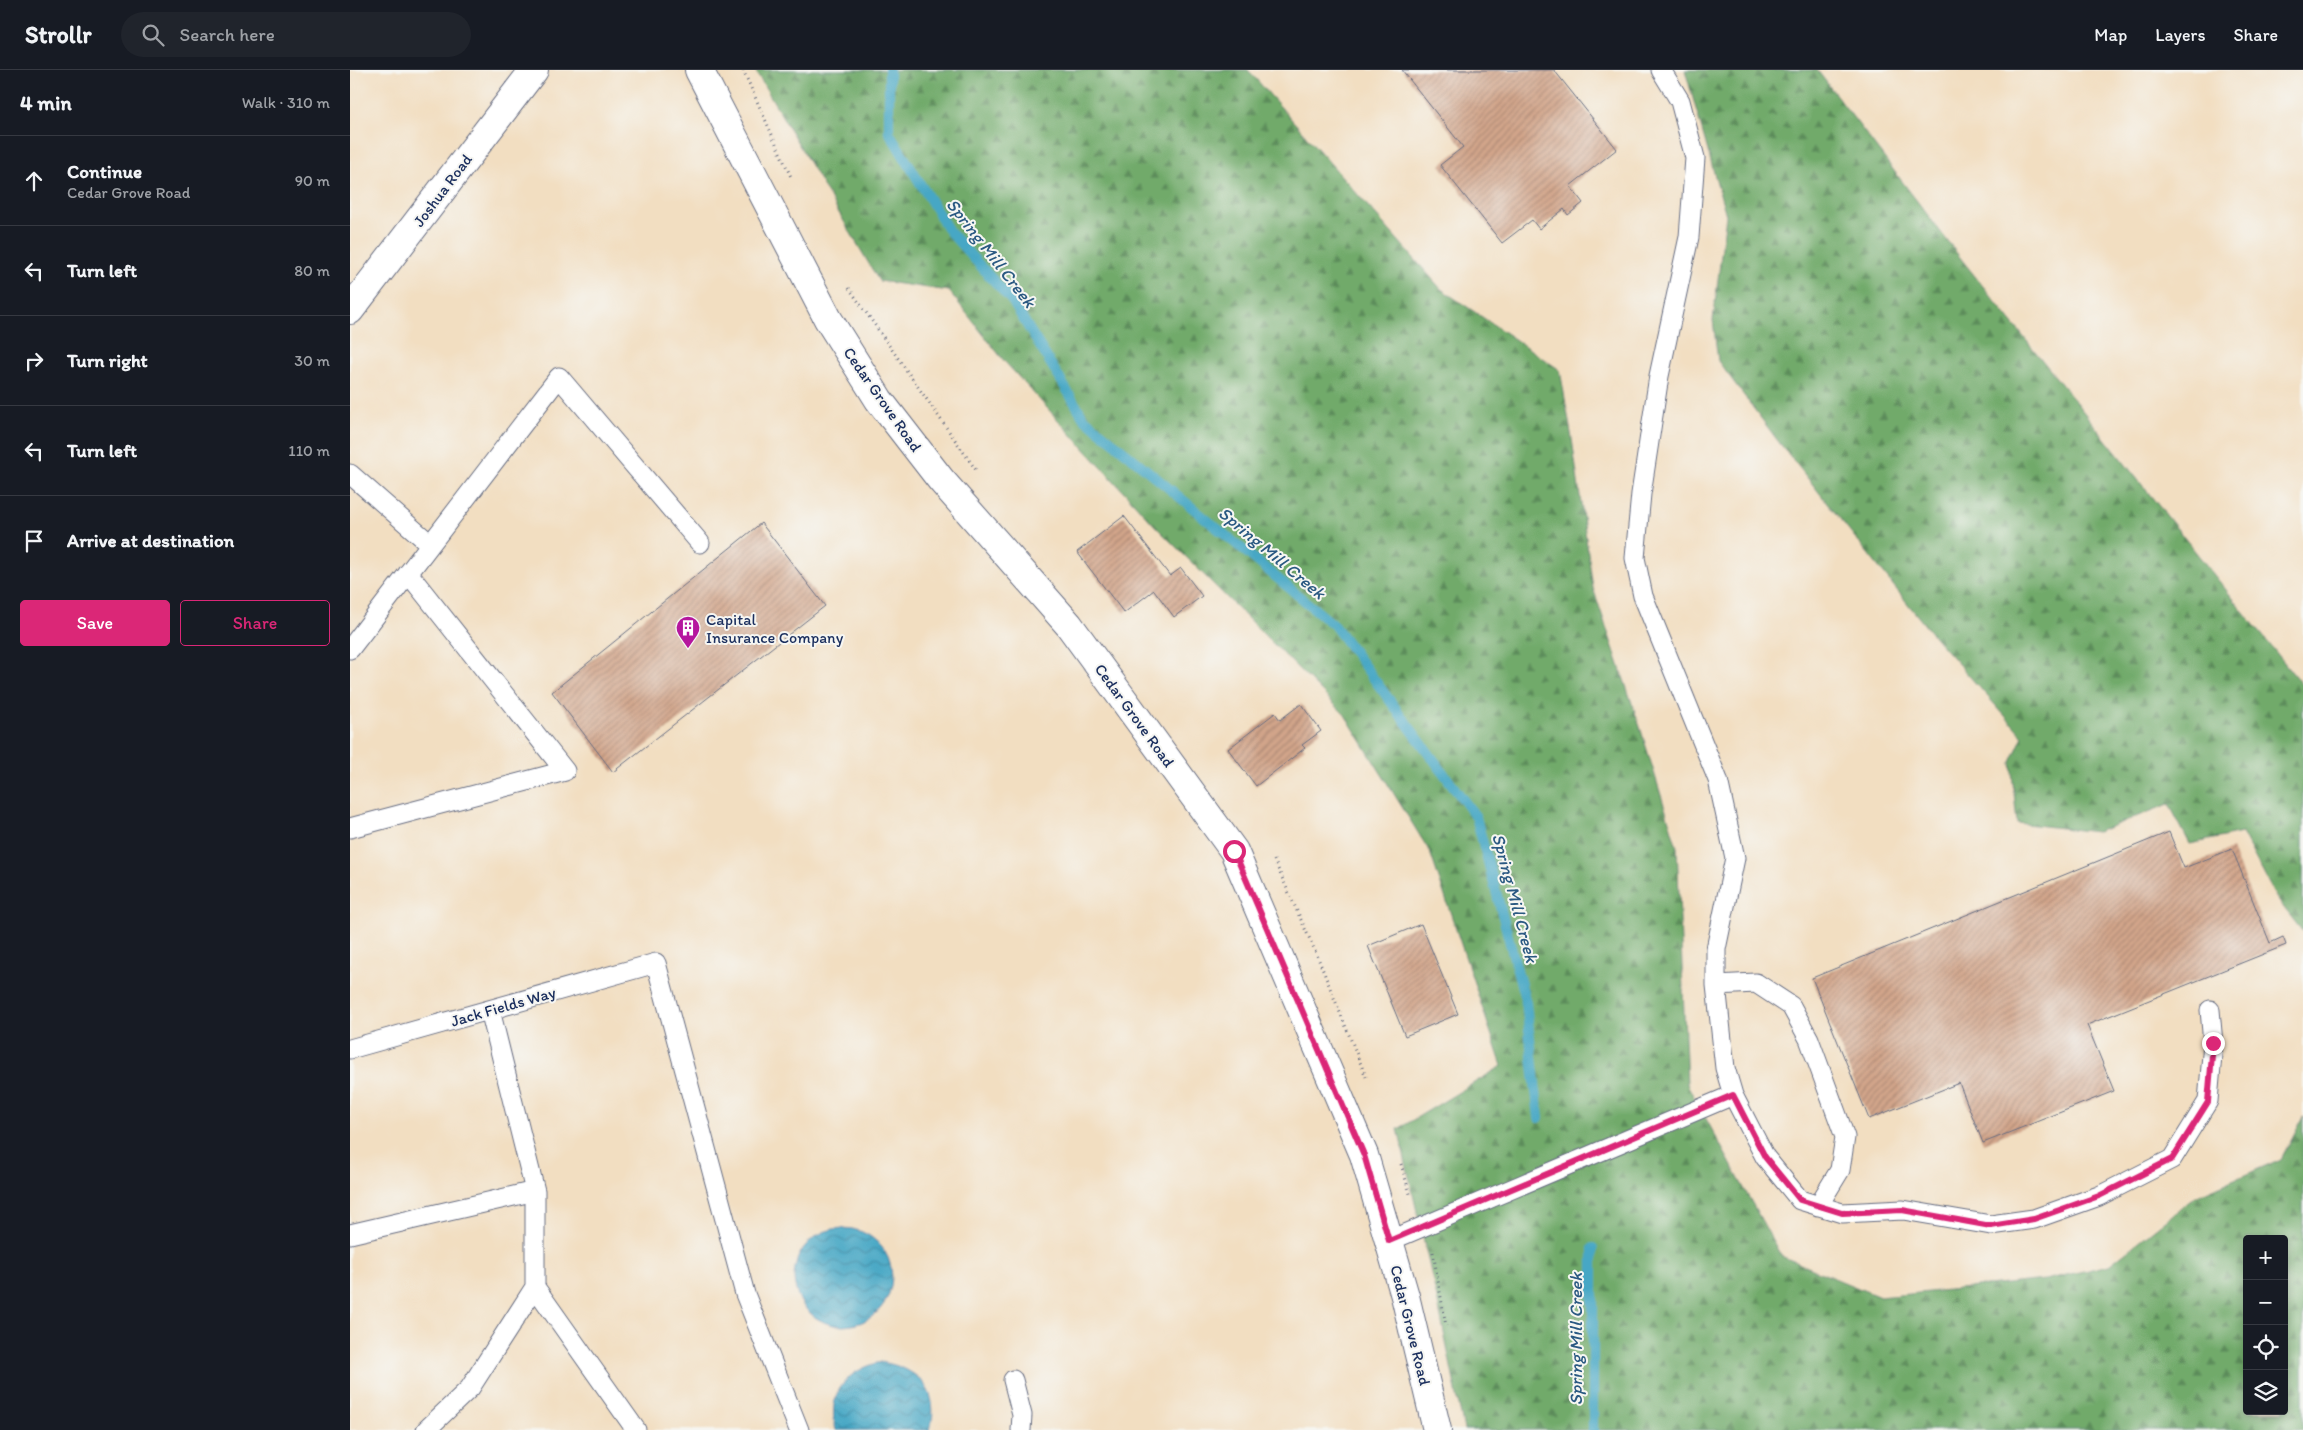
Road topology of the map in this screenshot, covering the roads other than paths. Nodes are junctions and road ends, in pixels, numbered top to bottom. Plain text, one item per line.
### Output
1 (534, 70) edge
2 (699, 70) edge
3 (1661, 70) edge
4 (351, 308) edge
5 (350, 474) edge
6 (700, 543) dead end
7 (430, 544) junction
8 (408, 573) junction
9 (350, 649) edge
10 (350, 828) edge
11 (1716, 985) junction
12 (490, 1010) junction
13 (2210, 1010) dead end
14 (350, 1050) edge
15 (1733, 1095) junction
16 (535, 1190) junction
17 (1818, 1206) junction
18 (350, 1234) edge
19 (1389, 1241) junction
20 (535, 1287) junction
21 (1013, 1380) dead end
22 (426, 1430) edge
23 (636, 1430) edge
24 (799, 1430) edge
25 (1021, 1430) edge
26 (1437, 1430) edge

1 - 4 street, Joshua Road
2 - 19 street, Cedar Grove Road
3 - 11 lane
5 - 7 lane
6 - 7 lane
7 - 8 lane
8 - 9 lane
8 - 10 lane
11 - 15 lane
11 - 17 lane
12 - 14 lane, Jack Fields Way
12 - 16 lane
12 - 24 lane, Jack Fields Way
13 - 17 lane
15 - 17 lane
15 - 19 lane
16 - 18 lane
16 - 20 lane
19 - 26 street, Cedar Grove Road
20 - 22 lane
20 - 23 lane
21 - 25 lane

